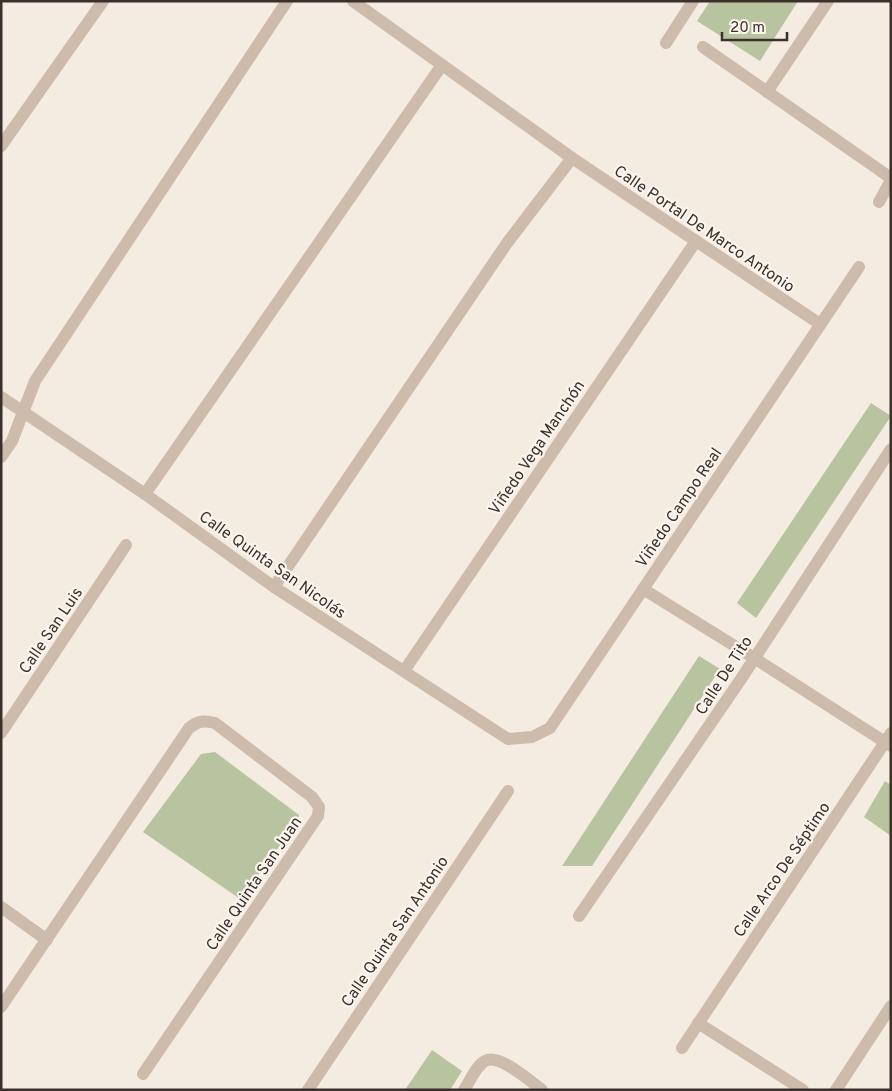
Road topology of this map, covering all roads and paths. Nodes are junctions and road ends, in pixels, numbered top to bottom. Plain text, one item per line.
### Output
1 (103, 1) edge
2 (287, 1) edge
3 (353, 1) edge
4 (693, 1) edge
5 (828, 1) edge
6 (666, 43) dead end
7 (703, 47) dead end
8 (442, 65) junction
9 (767, 92) junction
10 (1, 146) edge
11 (572, 158) junction
12 (891, 179) edge
13 (879, 202) dead end
14 (696, 241) junction
15 (859, 267) dead end
16 (820, 324) junction
17 (1, 397) edge
18 (22, 412) junction
19 (891, 449) edge
20 (1, 457) edge
21 (145, 494) junction
22 (126, 545) dead end
23 (274, 587) junction
24 (642, 589) junction
25 (754, 658) junction
26 (404, 671) junction
27 (1, 733) edge
28 (508, 738) joint
29 (889, 740) edge
30 (508, 791) dead end
31 (1, 907) edge
32 (579, 916) dead end
33 (47, 940) junction
34 (891, 1006) edge
35 (1, 1007) edge
36 (698, 1023) junction
37 (682, 1048) dead end
38 (144, 1074) dead end
39 (308, 1090) edge
40 (464, 1090) edge
41 (542, 1090) edge
42 (803, 1090) edge
43 (836, 1090) edge

1 - 10 street
2 - 18 street
3 - 8 street, Calle Portal De Marco Antonio
4 - 6 street
5 - 9 street
7 - 9 street
8 - 11 street, Calle Portal De Marco Antonio
8 - 21 street
9 - 12 street
11 - 14 street, Calle Portal De Marco Antonio
11 - 23 street
12 - 13 street
14 - 16 street, Calle Portal De Marco Antonio
14 - 26 street, Viñedo Vega Manchón
15 - 16 street, Viñedo Campo Real
16 - 24 street, Viñedo Campo Real
17 - 18 street, Calle Quinta San Nicolás
18 - 20 street
18 - 21 street, Calle Quinta San Nicolás
19 - 25 street, Calle De Tito
21 - 23 street, Calle Quinta San Nicolás
22 - 27 street, Calle San Luis
23 - 26 street, Calle Quinta San Nicolás
24 - 25 street
24 - 28 street, Viñedo Campo Real
25 - 29 street
25 - 32 street, Calle De Tito
26 - 28 street, Calle Quinta San Nicolás
29 - 36 street, Calle Arco De Séptimo
30 - 39 street, Calle Quinta San Antonio
31 - 33 street
33 - 35 street, Calle Quinta San Juan
33 - 38 street, Calle Quinta San Juan
34 - 43 street
36 - 37 street, Calle Arco De Séptimo
36 - 42 street
40 - 41 street

